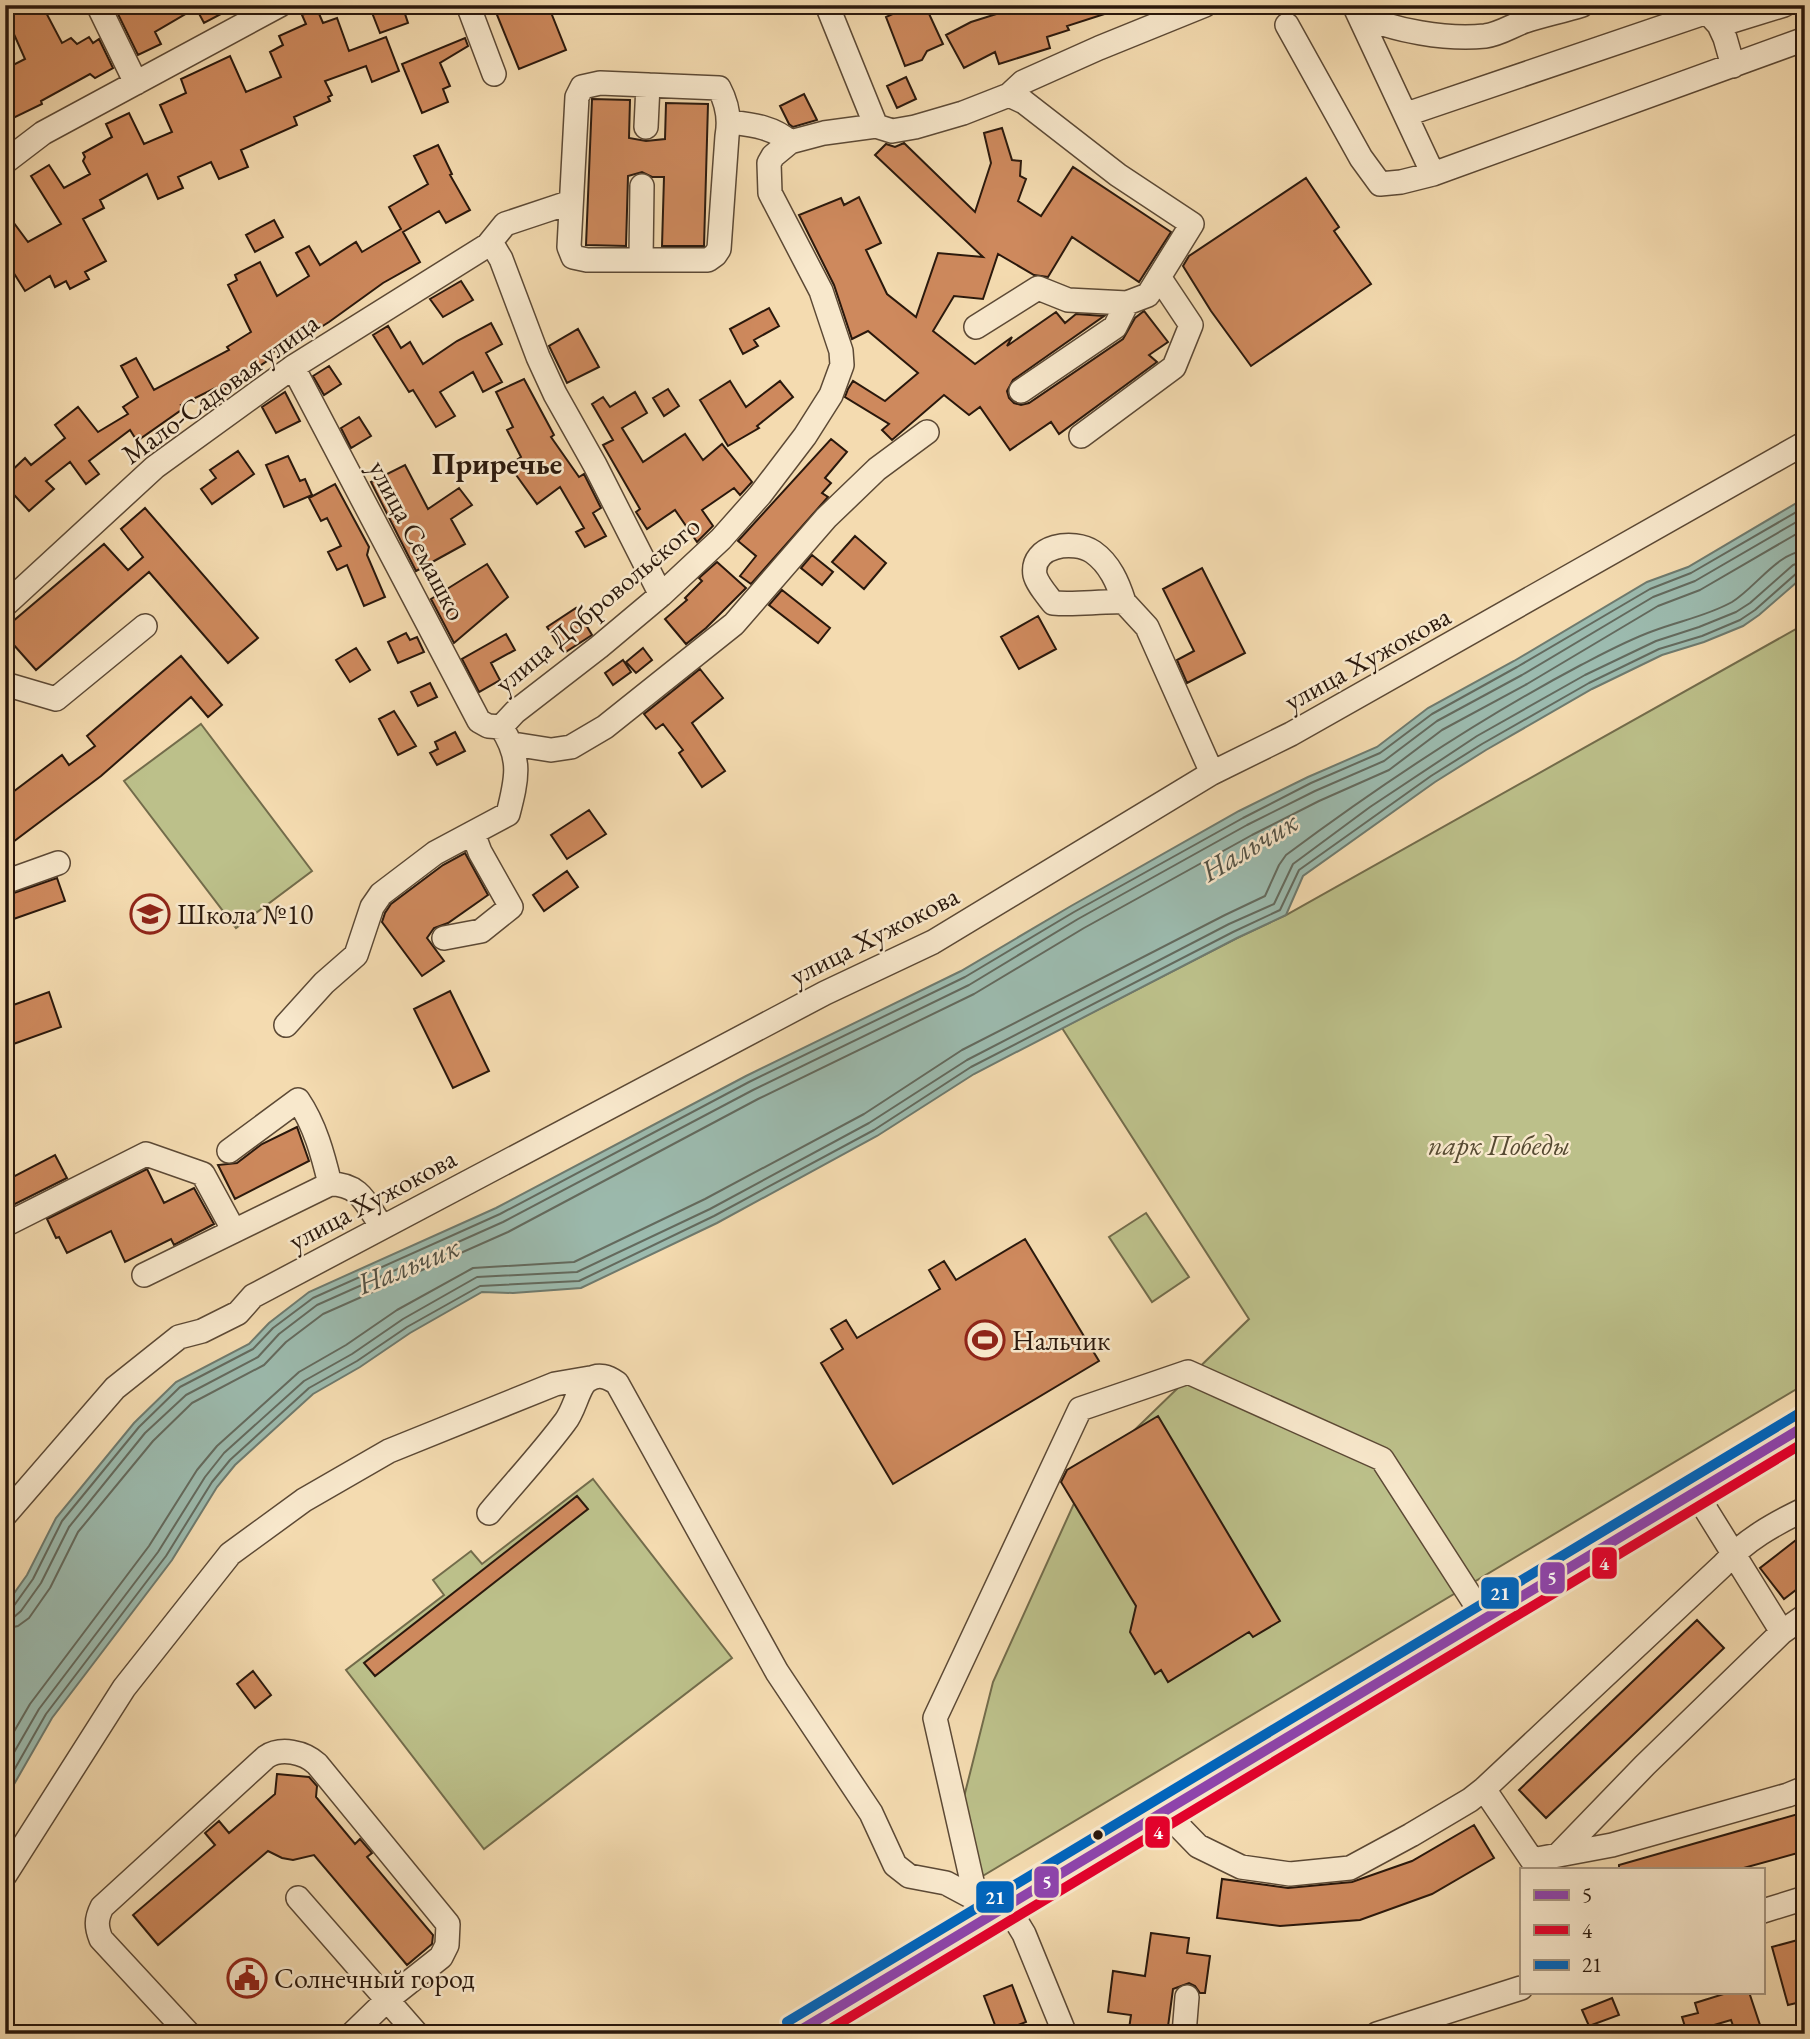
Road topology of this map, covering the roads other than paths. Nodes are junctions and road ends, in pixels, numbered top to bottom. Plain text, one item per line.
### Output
1 (98, 5) edge
2 (280, 5) edge
3 (468, 5) edge
4 (827, 5) edge
5 (1205, 5) edge
6 (1582, 5) edge
7 (1784, 5) edge
8 (1357, 10) edge
9 (1712, 14) edge
10 (1287, 25) dead end
11 (1805, 39) edge
12 (1733, 66) junction
13 (494, 74) dead end
14 (136, 83) junction
15 (648, 85) junction
16 (1009, 95) junction
17 (1407, 114) junction
18 (730, 122) junction
19 (876, 125) junction
20 (646, 127) dead end
21 (790, 142) junction
22 (5, 162) edge
23 (1433, 174) junction
24 (642, 186) dead end
25 (571, 202) junction
26 (488, 245) junction
27 (641, 260) junction
28 (1159, 277) junction
29 (1127, 303) junction
30 (976, 327) dead end
31 (293, 367) junction
32 (1021, 391) dead end
33 (927, 432) dead end
34 (1081, 436) dead end
35 (1805, 443) edge
36 (661, 595) junction
37 (1124, 602) dead end
38 (5, 605) edge
39 (145, 626) dead end
40 (5, 684) edge
41 (507, 735) junction
42 (1212, 773) junction
43 (473, 833) junction
44 (58, 863) dead end
45 (5, 881) edge
46 (444, 938) dead end
47 (286, 1025) dead end
48 (229, 1151) dead end
49 (330, 1184) junction
50 (5, 1226) edge
51 (382, 1227) junction
52 (234, 1231) junction
53 (144, 1275) dead end
54 (590, 1378) junction
55 (1805, 1426) edge
56 (1695, 1492) junction
57 (1805, 1509) edge
58 (489, 1513) dead end
59 (5, 1515) edge
60 (1733, 1554) junction
61 (1805, 1616) edge
62 (1485, 1619) junction
63 (1782, 1632) junction
64 (1805, 1788) edge
65 (1484, 1789) junction
66 (1164, 1811) junction
67 (1558, 1855) junction
68 (1532, 1864) edge
69 (5, 1875) edge
70 (1805, 1898) edge
71 (298, 1899) dead end
72 (1007, 1906) junction
73 (979, 1910) junction
74 (1764, 1911) edge
75 (1520, 1988) edge
76 (1187, 1997) dead end
77 (388, 1999) junction
78 (189, 2034) edge
79 (352, 2034) edge
80 (417, 2034) edge
81 (794, 2034) edge
82 (1065, 2034) edge
83 (1184, 2034) edge
84 (1377, 2034) edge

1 - 14 street
2 - 14 street
3 - 13 street
4 - 19 street
5 - 16 street
6 - 8 street
7 - 9 street
8 - 17 street
9 - 12 street
9 - 17 street
10 - 23 street
11 - 12 street
12 - 23 street
14 - 22 street
15 - 18 street
15 - 20 street
15 - 25 street
16 - 19 street
16 - 28 street
17 - 23 street
18 - 21 street
18 - 27 street
19 - 21 street
21 - 36 street, улица Добровольского
24 - 27 street
25 - 26 street, Мало-Садовая улица
25 - 27 street
26 - 31 street, Мало-Садовая улица
26 - 36 street
28 - 29 street
28 - 34 street
29 - 30 street
29 - 32 street
31 - 38 street, Мало-Садовая улица
31 - 41 street, улица Семашко
33 - 41 street
35 - 42 street, улица Хужокова
36 - 41 street, улица Добровольского
37 - 42 street
39 - 40 street
41 - 43 street
42 - 51 street, улица Хужокова
43 - 46 street
43 - 47 street
44 - 45 street
48 - 49 street
49 - 51 street
49 - 52 street
50 - 52 street
51 - 59 street, улица Хужокова
52 - 53 street
54 - 58 street
54 - 69 street
54 - 73 street
55 - 56 main road
56 - 60 street
56 - 62 main road
57 - 60 street
60 - 63 street
60 - 65 street
61 - 63 street
62 - 66 main road
62 - 73 street
63 - 67 street
64 - 67 street
65 - 66 street
65 - 68 street
66 - 72 main road
67 - 68 street
70 - 74 street
71 - 77 street
72 - 73 main road
72 - 82 street
73 - 81 main road
75 - 84 street
76 - 83 street
77 - 78 street
77 - 79 street
77 - 80 street

